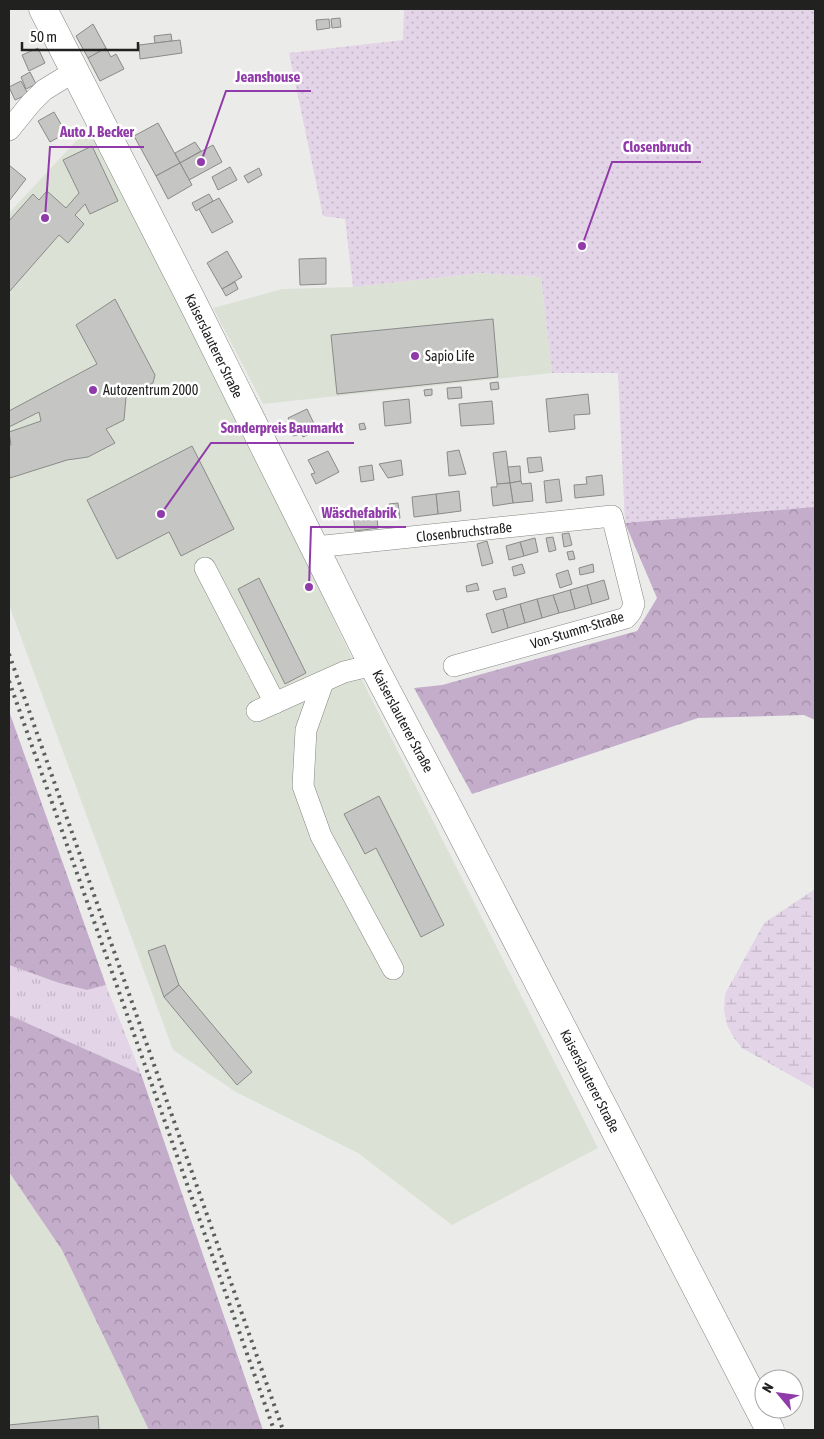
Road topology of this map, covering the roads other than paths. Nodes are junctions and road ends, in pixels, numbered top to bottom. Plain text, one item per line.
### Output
1 (43, 9) edge
2 (75, 71) junction
3 (9, 130) edge
4 (612, 516) joint
5 (315, 547) junction
6 (204, 568) dead end
7 (373, 664) junction
8 (454, 666) dead end
9 (323, 682) junction
10 (393, 969) dead end
11 (770, 1430) edge

1 - 2 main road, Kaiserslauterer Straße
2 - 3 street
2 - 5 main road, Kaiserslauterer Straße
4 - 5 street, Closenbruchstraße
4 - 8 street, Von-Stumm-Straße
5 - 7 main road, Kaiserslauterer Straße
6 - 9 street
7 - 9 street
7 - 11 main road, Kaiserslauterer Straße
9 - 10 street

